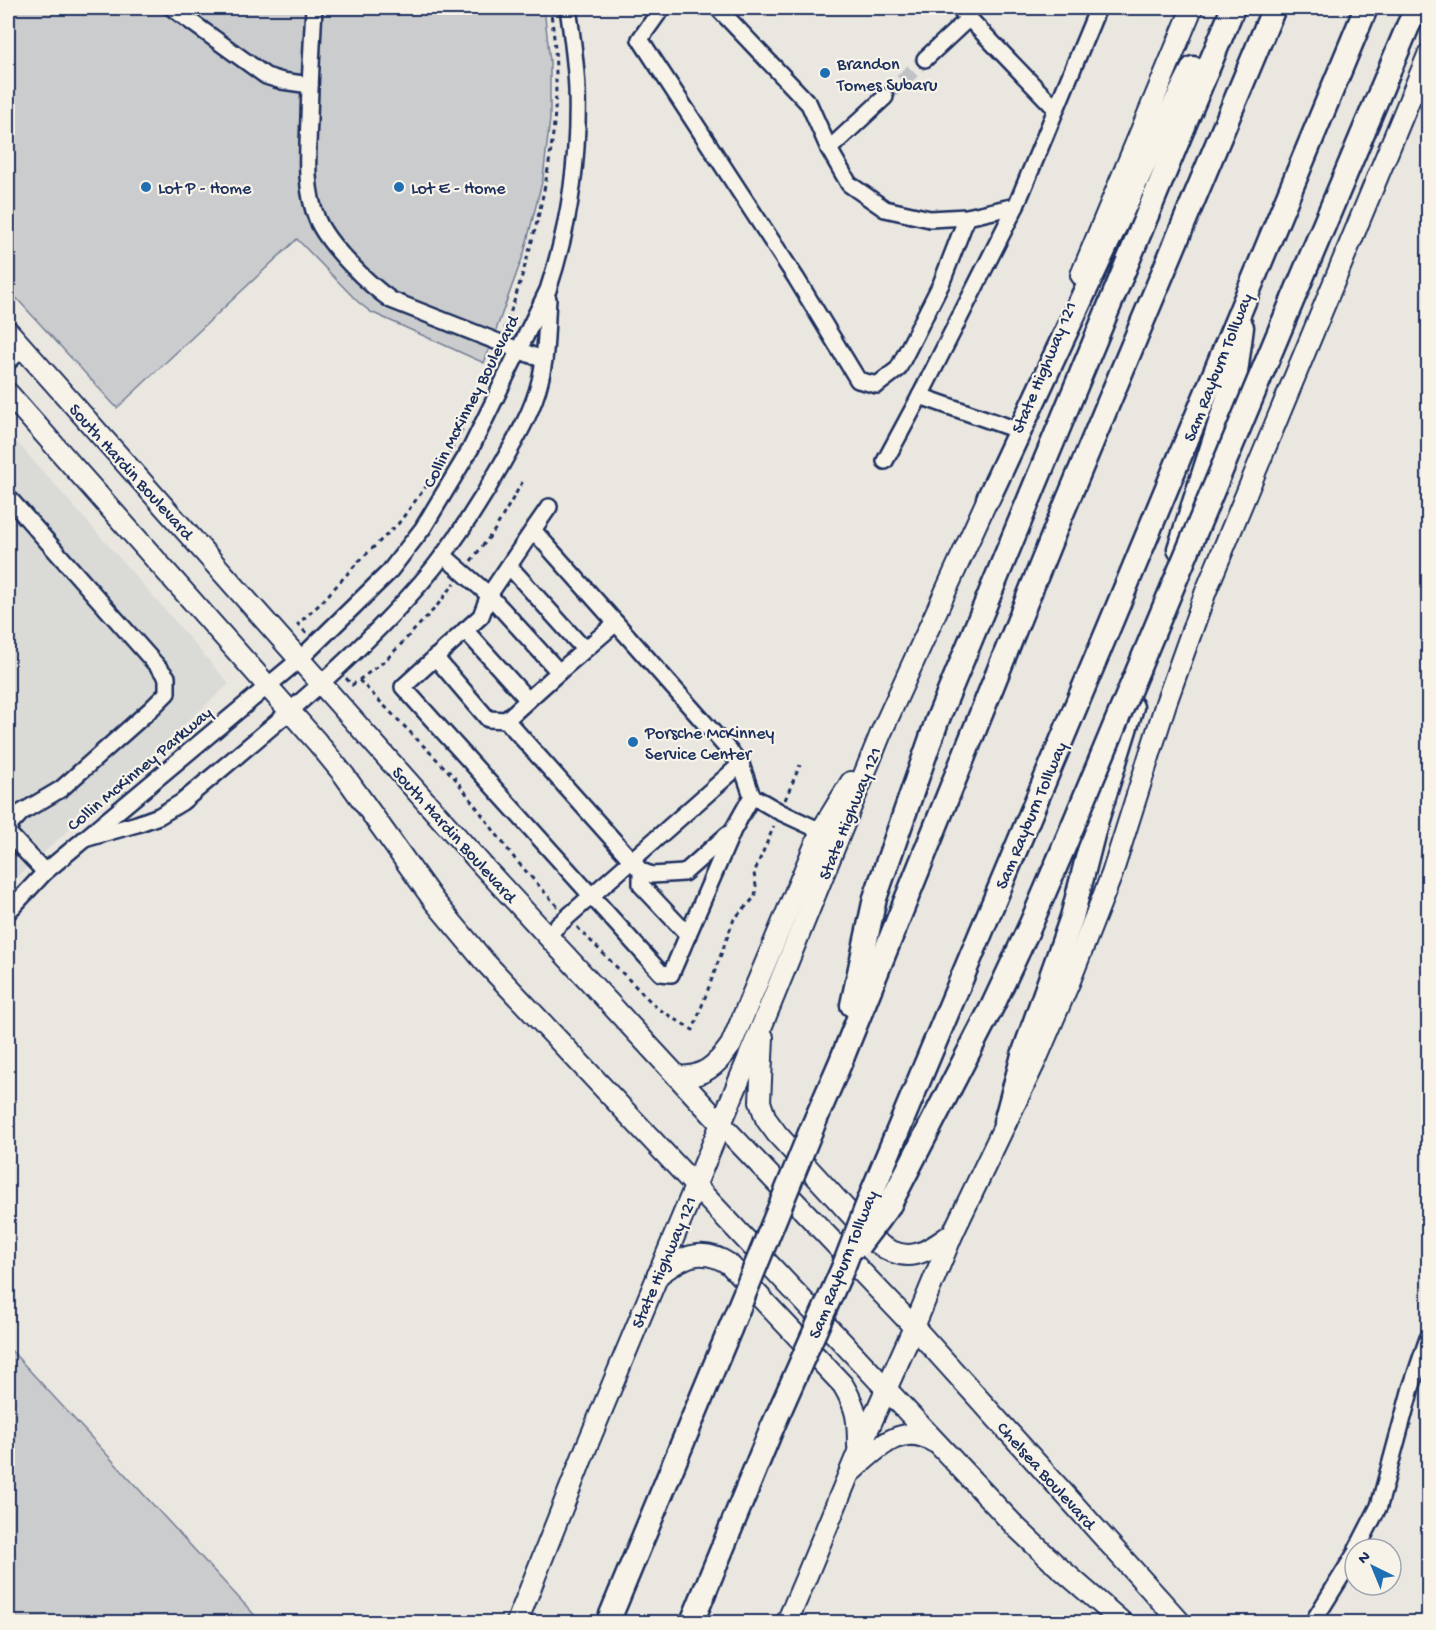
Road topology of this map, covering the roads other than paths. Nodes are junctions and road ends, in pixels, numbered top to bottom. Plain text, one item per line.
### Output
1 (172, 8) edge
2 (314, 8) edge
3 (568, 8) edge
4 (662, 8) edge
5 (1098, 8) edge
6 (1192, 8) edge
7 (1223, 8) edge
8 (1233, 8) edge
9 (1274, 8) edge
10 (1366, 8) edge
11 (1417, 8) edge
12 (722, 9) edge
13 (964, 13) edge
14 (1428, 55) edge
15 (925, 59) tunnel mouth
16 (310, 85) junction
17 (885, 97) tunnel mouth
18 (1056, 109) junction
19 (829, 149) junction
20 (1016, 206) junction
21 (967, 218) junction
22 (548, 290) junction
23 (1246, 296) junction
24 (8, 330) edge
25 (23, 348) junction
26 (519, 350) junction
27 (544, 360) junction
28 (8, 363) edge
29 (8, 393) edge
30 (920, 396) junction
31 (1017, 430) junction
32 (885, 461) dead end
33 (8, 497) edge
34 (988, 499) junction
35 (549, 507) dead end
36 (533, 530) junction
37 (443, 555) junction
38 (509, 566) junction
39 (489, 595) junction
40 (616, 623) junction
41 (465, 630) junction
42 (584, 649) junction
43 (435, 657) junction
44 (300, 658) junction
45 (559, 672) junction
46 (322, 684) junction
47 (268, 685) junction
48 (528, 700) junction
49 (290, 711) junction
50 (506, 720) junction
51 (881, 734) junction
52 (741, 764) junction
53 (752, 796) junction
54 (8, 827) edge
55 (733, 830) junction
56 (821, 831) junction
57 (8, 833) edge
58 (82, 840) junction
59 (637, 866) junction
60 (45, 872) junction
61 (591, 896) junction
62 (8, 912) edge
63 (547, 935) junction
64 (687, 935) junction
65 (764, 1023) junction
66 (841, 1061) junction
67 (677, 1076) junction
68 (1005, 1122) junction
69 (721, 1124) junction
70 (694, 1186) junction
71 (881, 1197) junction
72 (953, 1233) junction
73 (657, 1276) junction
74 (914, 1327) junction
75 (1428, 1338) edge
76 (887, 1388) junction
77 (938, 1444) junction
78 (858, 1452) junction
79 (850, 1473) junction
80 (1363, 1537) edge
81 (1343, 1574) edge
82 (517, 1623) edge
83 (608, 1623) edge
84 (692, 1623) edge
85 (787, 1623) edge
86 (1122, 1623) edge
87 (1180, 1623) edge
88 (1313, 1623) edge

1 - 16 street
2 - 16 street
3 - 22 street, Collin McKinney Boulevard
4 - 21 street
5 - 18 street
6 - 31 main road, State Highway 121
7 - 34 highway
8 - 66 highway
9 - 66 highway
10 - 23 highway, Sam Rayburn Tollway
11 - 71 highway, bridge
12 - 19 street
13 - 15 street
13 - 18 street
14 - 68 main road
16 - 26 street
17 - 19 street
18 - 20 street
19 - 21 street
20 - 21 street
20 - 30 street
22 - 26 street, Collin McKinney Boulevard
22 - 27 street, Collin McKinney Boulevard
23 - 68 highway
23 - 71 highway, Sam Rayburn Tollway
24 - 25 main road, South Hardin Boulevard
25 - 28 street
25 - 44 main road, South Hardin Boulevard
26 - 27 street
26 - 44 street, Collin McKinney Boulevard
27 - 37 street, Collin McKinney Boulevard
29 - 47 main road
30 - 31 street
30 - 32 street
31 - 34 main road, State Highway 121
33 - 54 street
34 - 51 main road, State Highway 121
35 - 36 street
36 - 38 street
36 - 40 street
37 - 39 street
37 - 46 street, Collin McKinney Boulevard
38 - 39 street
38 - 42 street
39 - 41 street
39 - 45 street
40 - 42 street
40 - 52 street
41 - 43 street
41 - 48 street
42 - 45 street
43 - 50 street
43 - 61 street
44 - 46 main road, South Hardin Boulevard
44 - 47 street, Collin McKinney Parkway
45 - 48 street
46 - 49 street, Collin McKinney Boulevard
46 - 63 main road, South Hardin Boulevard
47 - 49 main road
47 - 58 street, Collin McKinney Parkway
48 - 50 street
49 - 58 street, Collin McKinney Boulevard
49 - 70 main road
50 - 59 street
51 - 56 main road
51 - 65 main road, State Highway 121
52 - 53 street
52 - 59 street
53 - 55 street
53 - 56 street
55 - 59 street
55 - 64 street
56 - 67 main road
57 - 60 street
58 - 60 street, Collin McKinney Parkway
59 - 61 street
59 - 64 street
60 - 62 street, Collin McKinney Parkway
61 - 63 street
61 - 64 street
63 - 67 main road, South Hardin Boulevard
65 - 69 main road, State Highway 121
65 - 72 main road
66 - 83 highway, bridge
67 - 69 main road, South Hardin Boulevard
68 - 72 main road
69 - 70 main road, State Highway 121
69 - 74 main road, South Hardin Boulevard
70 - 73 main road, State Highway 121
70 - 76 main road
71 - 84 highway, Sam Rayburn Tollway, bridge
72 - 74 main road
73 - 78 main road
73 - 82 main road, State Highway 121
74 - 76 main road
74 - 87 main road, Chelsea Boulevard
75 - 80 street
76 - 77 main road
76 - 78 main road
77 - 79 main road
77 - 86 main road
78 - 79 main road
79 - 85 main road
81 - 88 street

